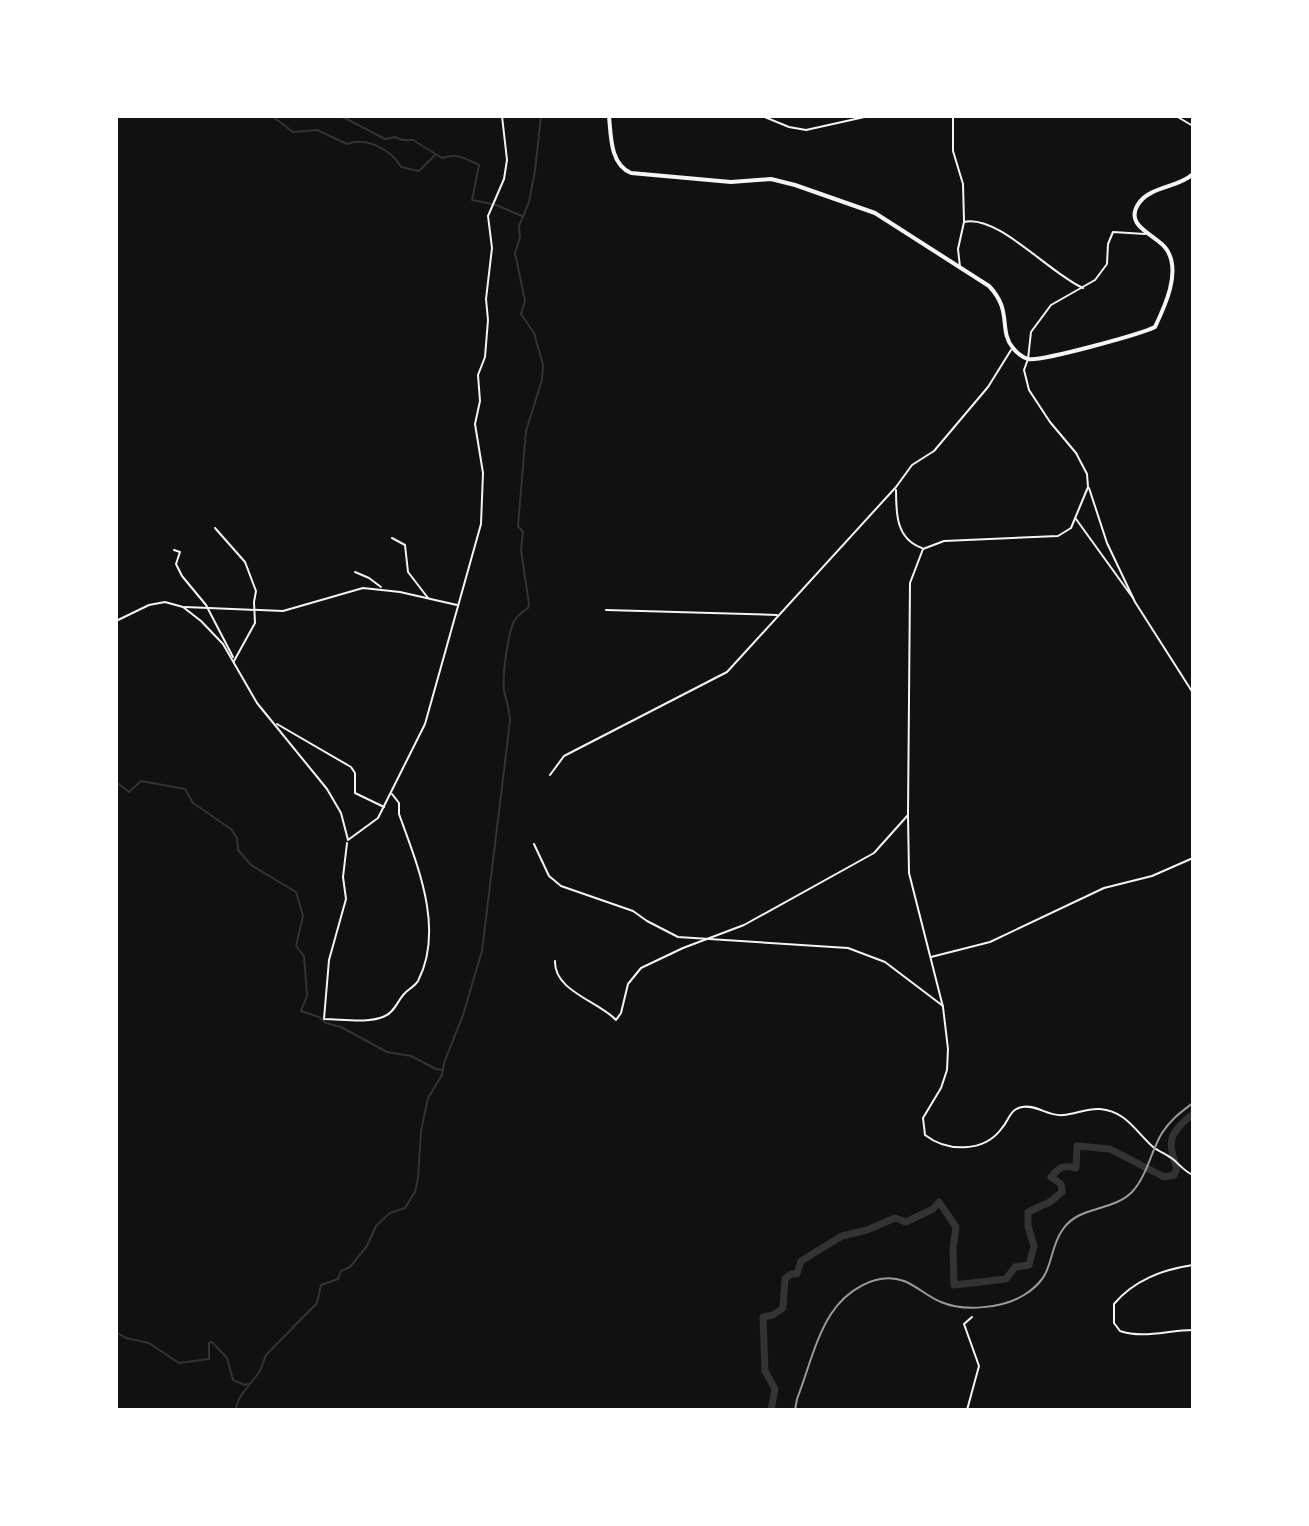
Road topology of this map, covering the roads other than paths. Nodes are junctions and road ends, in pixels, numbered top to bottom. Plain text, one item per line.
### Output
1 (502, 116) edge
2 (609, 116) edge
3 (762, 116) edge
4 (869, 116) edge
5 (953, 116) edge
6 (1176, 116) edge
7 (1193, 126) edge
8 (1193, 174) edge
9 (964, 222) junction
10 (1146, 234) junction
11 (960, 268) junction
12 (1084, 288) junction
13 (1012, 347) junction
14 (1028, 359) junction
15 (896, 487) junction
16 (1088, 487) junction
17 (1076, 518) junction
18 (215, 528) dead end
19 (392, 538) dead end
20 (923, 549) junction
21 (174, 550) dead end
22 (355, 572) dead end
23 (383, 589) junction
24 (428, 598) junction
25 (1135, 602) junction
26 (458, 606) junction
27 (183, 607) junction
28 (208, 608) junction
29 (606, 610) dead end
30 (255, 611) junction
31 (779, 615) junction
32 (116, 621) edge
33 (234, 662) junction
34 (1193, 693) edge
35 (272, 721) junction
36 (550, 775) dead end
37 (391, 793) junction
38 (385, 807) junction
39 (908, 815) junction
40 (348, 840) junction
41 (534, 844) dead end
42 (1193, 858) edge
43 (710, 939) junction
44 (930, 958) junction
45 (555, 961) dead end
46 (943, 1007) junction
47 (1193, 1175) edge
48 (1193, 1265) edge
49 (972, 1317) dead end
50 (1193, 1330) edge
51 (967, 1410) edge

1 - 26 street
2 - 11 main road
3 - 4 street
5 - 9 street
6 - 7 street
8 - 10 main road
9 - 11 street
9 - 12 street
10 - 12 street
10 - 14 main road
11 - 13 main road
12 - 14 street
13 - 14 main road
13 - 15 street
14 - 16 street
15 - 20 street
15 - 31 street
16 - 17 street
16 - 25 street
17 - 20 street
17 - 25 street
18 - 30 street
19 - 24 street
20 - 39 street
21 - 28 street
22 - 23 street
23 - 24 street
23 - 30 street
24 - 26 street
25 - 34 street
26 - 37 street
27 - 28 street
27 - 32 street
27 - 33 street
28 - 30 street
28 - 33 street
29 - 31 street
30 - 33 street
31 - 36 street
33 - 35 street
35 - 38 street
35 - 40 street
37 - 38 street
37 - 40 street
38 - 40 street
39 - 43 street
39 - 44 street
41 - 43 street
42 - 44 street
43 - 45 street
43 - 46 street
44 - 46 street
46 - 47 street
48 - 50 street
49 - 51 street

